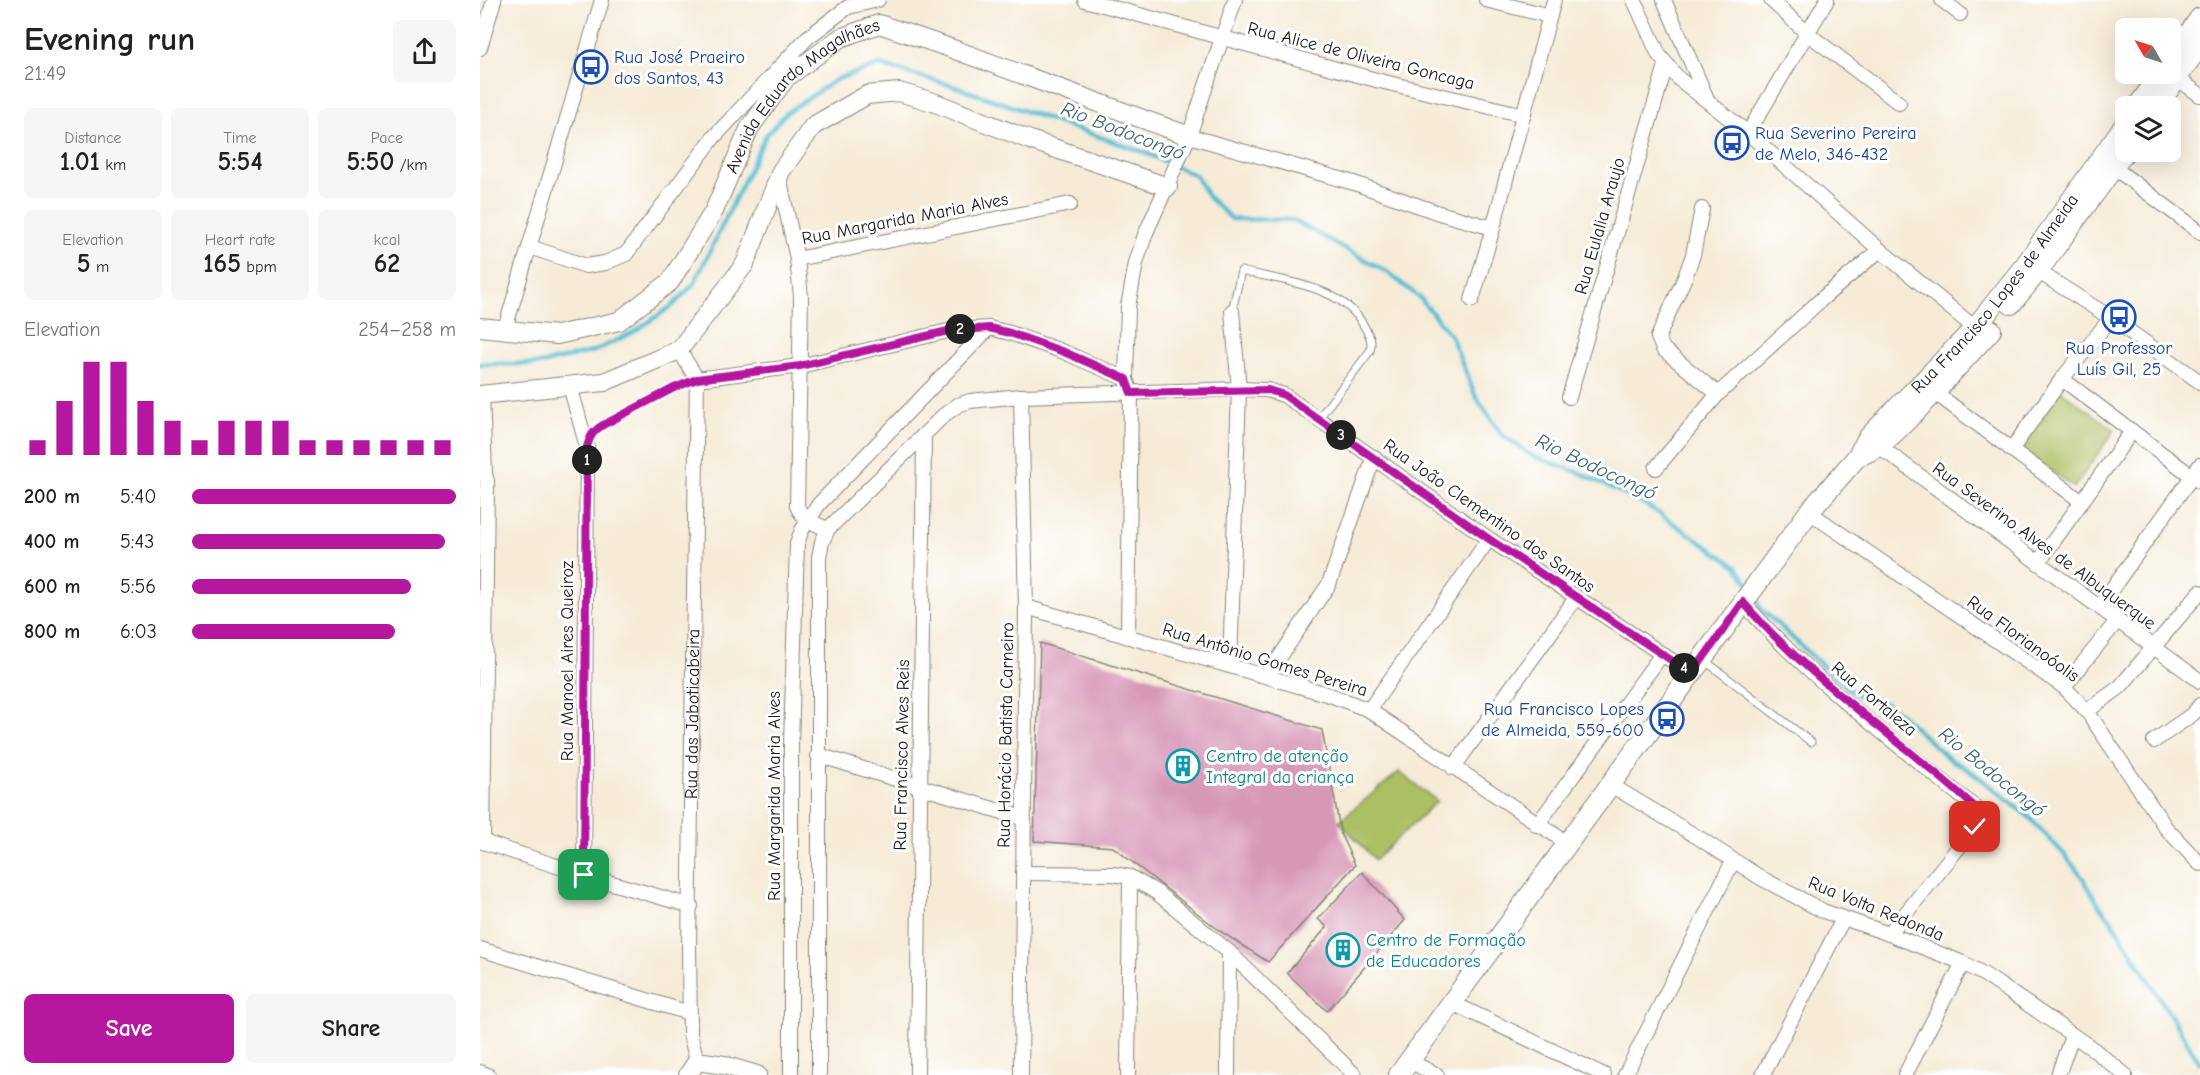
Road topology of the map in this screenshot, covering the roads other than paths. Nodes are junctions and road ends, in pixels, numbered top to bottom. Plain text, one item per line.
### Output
1 (494, 0) edge
2 (602, 0) edge
3 (878, 0) edge
4 (1085, 0) edge
5 (1235, 0) edge
6 (1486, 0) edge
7 (1554, 0) edge
8 (1634, 0) edge
9 (1664, 0) edge
10 (1771, 0) edge
11 (1827, 0) edge
12 (1942, 0) edge
13 (1960, 14) dead end
14 (1550, 16) junction
15 (2200, 18) edge
16 (1808, 33) junction
17 (1223, 39) junction
18 (2200, 45) edge
19 (480, 48) edge
20 (2181, 52) edge
21 (2181, 61) edge
22 (1666, 65) junction
23 (2181, 80) edge
24 (2158, 84) edge
25 (2200, 95) edge
26 (2147, 96) edge
27 (1707, 99) junction
28 (1899, 103) dead end
29 (1524, 115) junction
30 (1748, 133) junction
31 (2115, 140) edge
32 (1186, 143) junction
33 (2117, 162) edge
34 (2113, 167) junction
35 (779, 177) junction
36 (1169, 184) junction
37 (1070, 204) dead end
38 (1702, 209) dead end
39 (1493, 228) junction
40 (2200, 232) edge
41 (530, 247) junction
42 (1880, 250) junction
43 (796, 259) junction
44 (2032, 268) junction
45 (1472, 300) dead end
46 (1232, 310) joint
47 (2111, 318) junction
48 (480, 327) edge
49 (989, 328) junction
50 (1975, 328) junction
51 (505, 329) junction
52 (679, 350) junction
53 (800, 366) junction
54 (2198, 378) edge
55 (697, 379) junction
56 (1126, 379) junction
57 (2062, 379) junction
58 (570, 386) junction
59 (1239, 389) junction
60 (1934, 392) junction
61 (1131, 393) junction
62 (1718, 394) junction
63 (481, 395) edge
64 (1021, 396) junction
65 (1569, 397) dead end
66 (1318, 419) junction
67 (2132, 431) junction
68 (924, 435) junction
69 (1873, 442) junction
70 (587, 447) junction
71 (2011, 450) junction
72 (1374, 457) junction
73 (1656, 468) dead end
74 (482, 472) edge
75 (2197, 474) edge
76 (2080, 501) junction
77 (1809, 512) junction
78 (808, 520) junction
79 (828, 530) junction
80 (1489, 539) junction
81 (2038, 563) junction
82 (2200, 592) edge
83 (1748, 596) junction
84 (1576, 598) junction
85 (1026, 607) junction
86 (2099, 607) junction
87 (2117, 621) junction
88 (1128, 637) junction
89 (2154, 649) junction
90 (1662, 654) junction
91 (1230, 666) junction
92 (1697, 666) junction
93 (1267, 676) junction
94 (2200, 681) edge
95 (2064, 687) junction
96 (2200, 705) edge
97 (1369, 710) junction
98 (2087, 711) junction
99 (2154, 741) dead end
100 (1811, 742) dead end
101 (818, 755) junction
102 (1453, 768) junction
103 (1609, 784) junction
104 (919, 786) junction
105 (1022, 818) junction
106 (1537, 825) junction
107 (482, 842) edge
108 (1566, 843) junction
109 (1733, 861) junction
110 (2200, 864) edge
111 (1023, 873) junction
112 (584, 875) junction
113 (1130, 877) junction
114 (691, 906) junction
115 (1843, 919) junction
116 (1889, 934) junction
117 (480, 949) edge
118 (1229, 952) junction
119 (1963, 963) junction
120 (1452, 1003) junction
121 (689, 1013) junction
122 (2072, 1036) junction
123 (693, 1068) edge
124 (1404, 1068) edge
125 (480, 1072) edge
126 (488, 1075) edge
127 (757, 1075) edge
128 (791, 1075) edge
129 (819, 1075) edge
130 (917, 1075) edge
131 (1021, 1075) edge
132 (1128, 1075) edge
133 (1228, 1075) edge
134 (1355, 1075) edge
135 (1437, 1075) edge
136 (1604, 1075) edge
137 (1625, 1075) edge
138 (1763, 1075) edge
139 (1905, 1075) edge
140 (2058, 1075) edge
141 (2125, 1075) edge

1 - 19 street
2 - 41 street
3 - 41 street
4 - 17 street, Rua Alice de Oliveira Goncaga
5 - 17 street
6 - 14 street
7 - 14 street
8 - 22 street
9 - 27 street
10 - 16 street
11 - 16 street
12 - 13 street
14 - 29 street
15 - 20 main road
16 - 28 street
16 - 30 street
17 - 29 street, Rua Alice de Oliveira Goncaga
17 - 32 street
18 - 21 main road
22 - 27 street
22 - 65 street, Rua Eulalia Araujo
23 - 25 street
24 - 26 main road
27 - 30 street
29 - 39 street
30 - 42 street
31 - 44 main road, Rua Francisco Lopes de Almeida
32 - 36 street
32 - 39 street
32 - 51 street, Avenida Eduardo Magalhães
33 - 34 main road, Rua Francisco Lopes de Almeida
34 - 40 street
34 - 44 main road, Rua Francisco Lopes de Almeida
35 - 36 street, Avenida Eduardo Magalhães
35 - 43 street
35 - 52 street, Avenida Eduardo Magalhães
36 - 56 street
37 - 43 street, Rua Margarida Maria Alves
38 - 62 street
39 - 45 street
41 - 51 street
42 - 50 street
42 - 62 street
43 - 53 street, Rua Margarida Maria Alves
44 - 47 street
44 - 50 main road, Rua Francisco Lopes de Almeida
44 - 60 main road, Rua Francisco Lopes de Almeida
46 - 59 street
46 - 66 lane
47 - 54 street
47 - 57 street
48 - 51 street, Avenida Eduardo Magalhães
49 - 53 street
49 - 56 street
49 - 78 street, Rua Margarida Maria Alves
50 - 69 main road, Rua Francisco Lopes de Almeida
52 - 55 street
52 - 58 street, Avenida Eduardo Magalhães
53 - 55 street
53 - 78 street, Rua Margarida Maria Alves
55 - 70 lane
55 - 114 street, Rua das Jaboticabeira
56 - 61 street
57 - 67 street
57 - 71 street
58 - 63 street, Avenida Eduardo Magalhães
58 - 70 street, Rua Manoel Aires Queiroz
59 - 61 street, Rua João Clementino dos Santos
59 - 66 street, Rua João Clementino dos Santos
59 - 91 street
60 - 69 main road, Rua Francisco Lopes de Almeida
60 - 71 street
61 - 64 street, Rua João Clementino dos Santos
61 - 88 street
62 - 73 street
63 - 74 street
64 - 68 street, Rua João Clementino dos Santos
64 - 85 street, Rua Horácio Batista Carneiro
66 - 72 street, Rua João Clementino dos Santos
67 - 75 street
67 - 76 street
68 - 79 street, Rua João Clementino dos Santos
68 - 104 street, Rua Francisco Alves Reis
69 - 77 main road, Rua Francisco Lopes de Almeida
69 - 81 street, Rua Severino Alves de Albuquerque
70 - 112 street, Rua Manoel Aires Queiroz
71 - 76 street
72 - 80 street, Rua João Clementino dos Santos
72 - 93 street
74 - 107 street
75 - 86 street
76 - 81 street
77 - 83 main road, Rua Francisco Lopes de Almeida
77 - 95 street, Rua Florianoóolis
78 - 79 street
78 - 128 street, Rua Margarida Maria Alves
79 - 101 street, Rua João Clementino dos Santos
80 - 84 street, Rua João Clementino dos Santos
80 - 97 street
81 - 86 street, Rua Severino Alves de Albuquerque
82 - 89 street
83 - 92 main road, Rua Francisco Lopes de Almeida
83 - 116 street, Rua Fortaleza
84 - 90 street, Rua João Clementino dos Santos
84 - 102 street
85 - 88 street, Rua Antônio Gomes Pereira
85 - 105 street, Rua Horácio Batista Carneiro
86 - 87 street, Rua Severino Alves de Albuquerque
87 - 89 street, Rua Severino Alves de Albuquerque
87 - 95 street
88 - 91 street, Rua Antônio Gomes Pereira
89 - 94 street, Rua Severino Alves de Albuquerque
89 - 98 street
90 - 92 street, Rua João Clementino dos Santos
90 - 106 street
91 - 93 street, Rua Antônio Gomes Pereira
92 - 100 lane
92 - 103 main road, Rua Francisco Lopes de Almeida
93 - 97 street, Rua Antônio Gomes Pereira
95 - 98 street, Rua Florianoóolis
96 - 99 street
97 - 102 street, Rua Antônio Gomes Pereira
98 - 110 street, Rua Florianoóolis
101 - 104 street
101 - 129 street
102 - 106 street, Rua Antônio Gomes Pereira
103 - 108 main road, Rua Francisco Lopes de Almeida
103 - 109 street, Rua Volta Redonda
104 - 105 street
104 - 130 street, Rua Francisco Alves Reis
105 - 111 street, Rua Horácio Batista Carneiro
106 - 108 street, Rua Antônio Gomes Pereira
107 - 112 street
108 - 120 main road, Rua Francisco Lopes de Almeida
109 - 115 street, Rua Volta Redonda
109 - 137 street
111 - 113 street
111 - 131 street, Rua Horácio Batista Carneiro
112 - 114 street
113 - 118 street
113 - 132 street
114 - 121 street, Rua das Jaboticabeira
115 - 116 street, Rua Volta Redonda
115 - 138 street
116 - 119 street, Rua Volta Redonda
117 - 121 street
118 - 133 street
118 - 134 street
119 - 122 street, Rua Volta Redonda
119 - 139 street
120 - 124 main road, Rua Francisco Lopes de Almeida
120 - 136 street
121 - 123 street, Rua das Jaboticabeira
122 - 140 street
122 - 141 street, Rua Volta Redonda
123 - 127 street
124 - 135 street
125 - 126 street

